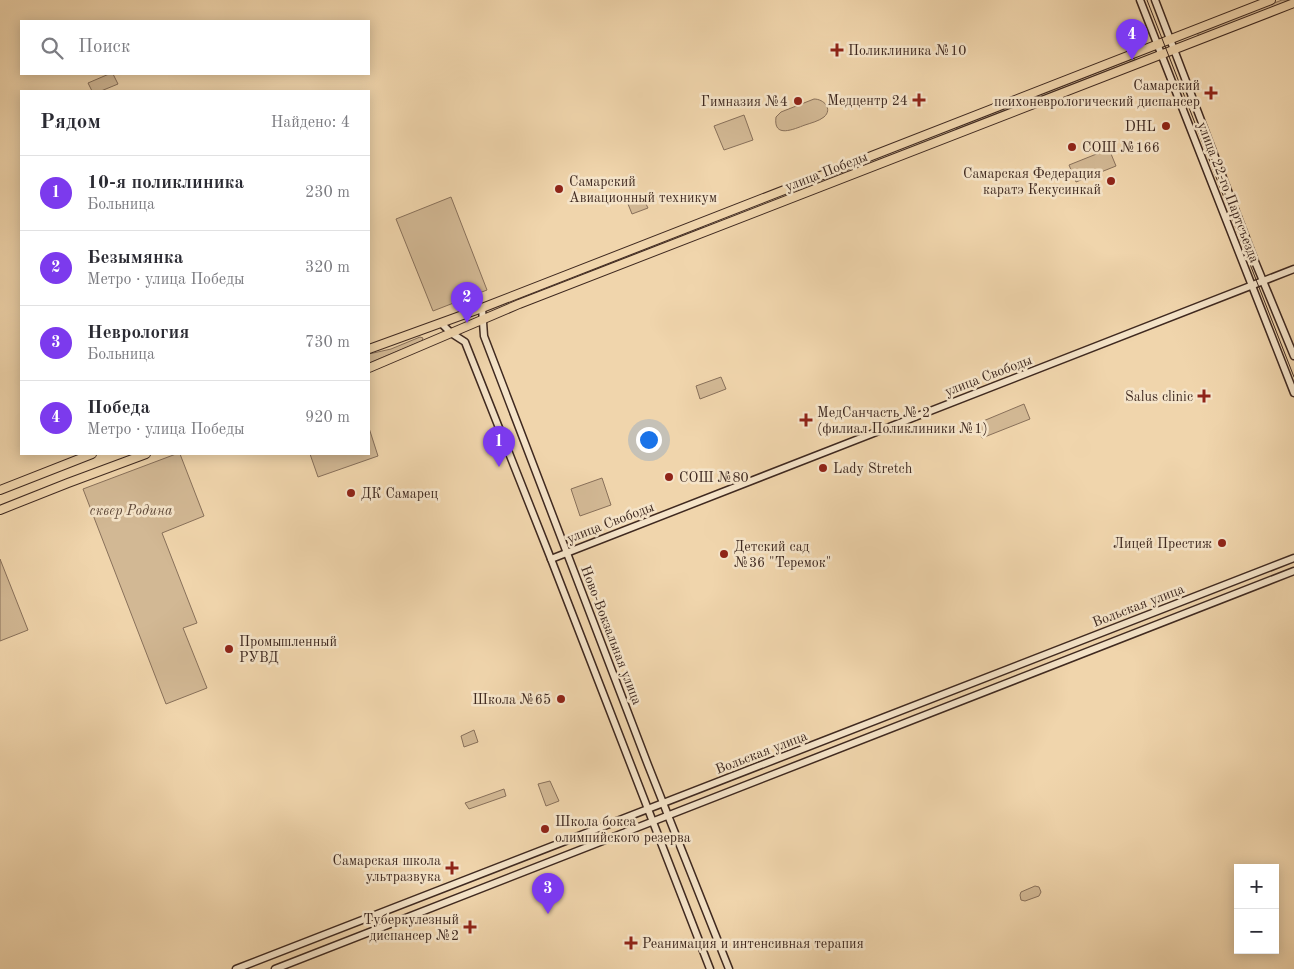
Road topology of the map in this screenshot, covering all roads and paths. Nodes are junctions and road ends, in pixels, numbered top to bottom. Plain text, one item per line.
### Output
1 (1140, 0) edge
2 (1155, 0) edge
3 (1271, 0) edge
4 (1294, 3) edge
5 (1198, 29) junction
6 (1202, 38) junction
7 (1170, 40) junction
8 (1158, 44) junction
9 (1173, 49) junction
10 (1132, 54) junction
11 (1162, 54) junction
12 (1136, 64) junction
13 (947, 126) junction
14 (952, 136) junction
15 (712, 217) junction
16 (716, 228) junction
17 (582, 268) junction
18 (1294, 269) edge
19 (564, 275) junction
20 (586, 278) junction
21 (1264, 281) junction
22 (568, 285) junction
23 (1252, 286) junction
24 (482, 308) junction
25 (482, 319) junction
26 (441, 323) junction
27 (423, 330) junction
28 (451, 333) junction
29 (429, 343) junction
30 (370, 349) edge
31 (1294, 356) edge
32 (370, 368) edge
33 (1294, 392) edge
34 (89, 455) edge
35 (143, 455) edge
36 (0, 490) edge
37 (0, 510) edge
38 (567, 552) junction
39 (1294, 558) edge
40 (551, 559) junction
41 (1294, 571) edge
42 (664, 803) junction
43 (648, 809) junction
44 (669, 815) junction
45 (653, 822) junction
46 (236, 969) edge
47 (274, 969) edge
48 (710, 969) edge
49 (729, 969) edge

1 - 8 main road, улица 22-го Партсъезда
2 - 7 main road, улица 22-го Партсъезда
3 - 5 main road, улица Победы
4 - 6 main road, улица Победы
5 - 6 main road
5 - 7 main road, улица Победы
6 - 9 main road, улица Победы
7 - 8 main road, улица Победы
7 - 9 main road, улица 22-го Партсъезда
8 - 10 main road, улица Победы
8 - 11 main road, улица 22-го Партсъезда
9 - 11 main road, улица Победы
9 - 21 main road, улица 22-го Партсъезда
10 - 12 main road
10 - 13 main road, улица Победы
11 - 12 main road, улица Победы
11 - 23 main road, улица 22-го Партсъезда
12 - 14 main road, улица Победы
13 - 14 main road
13 - 15 main road, улица Победы
14 - 16 main road, улица Победы
15 - 16 main road
15 - 17 main road, улица Победы
16 - 20 main road, улица Победы
17 - 19 main road, улица Победы
17 - 20 main road
18 - 21 main road, улица Свободы
19 - 22 main road
19 - 24 main road, улица Победы
20 - 22 main road, улица Победы
21 - 23 main road, улица Свободы
21 - 31 main road, улица 22-го Партсъезда
22 - 25 main road, улица Победы
23 - 33 main road, улица 22-го Партсъезда
23 - 38 main road, улица Свободы
24 - 25 main road, Ново-Вокзальная улица
24 - 26 main road, улица Победы
25 - 28 main road, улица Победы
25 - 38 main road, Ново-Вокзальная улица
26 - 27 main road, улица Победы
26 - 28 main road
27 - 29 main road
27 - 30 main road, улица Победы
28 - 29 main road, улица Победы
28 - 40 main road
29 - 32 main road, улица Победы
34 - 36 main road
35 - 37 main road
38 - 40 main road, улица Свободы
38 - 42 main road, Ново-Вокзальная улица
39 - 42 main road, Вольская улица
40 - 43 main road
41 - 44 main road, Вольская улица
42 - 43 main road, Вольская улица
42 - 44 main road, Ново-Вокзальная улица
43 - 45 main road
43 - 46 main road, Вольская улица
44 - 45 main road, Вольская улица
44 - 49 main road, Ново-Вокзальная улица
45 - 47 main road, Вольская улица
45 - 48 main road

